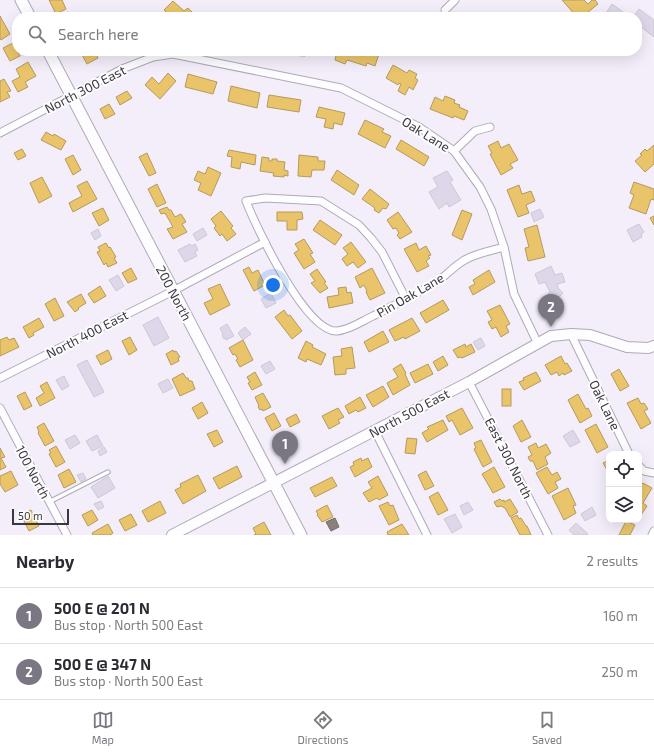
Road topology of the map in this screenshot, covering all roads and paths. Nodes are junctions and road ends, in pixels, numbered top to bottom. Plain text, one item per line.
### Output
1 (21, 0) edge
2 (455, 0) edge
3 (445, 10) dead end
4 (27, 12) edge
5 (51, 56) edge
6 (160, 56) edge
7 (182, 56) edge
8 (219, 64) joint
9 (71, 96) junction
10 (490, 126) dead end
11 (0, 133) edge
12 (454, 151) junction
13 (265, 242) junction
14 (504, 247) junction
15 (173, 291) junction
16 (406, 299) junction
17 (571, 334) junction
18 (538, 344) junction
19 (654, 346) edge
20 (0, 378) edge
21 (469, 382) junction
22 (0, 408) edge
23 (375, 431) junction
24 (628, 451) edge
25 (642, 469) edge
26 (108, 472) dead end
27 (654, 473) edge
28 (274, 483) junction
29 (49, 502) junction
30 (654, 531) edge
31 (67, 535) edge
32 (172, 535) edge
33 (301, 535) edge
34 (427, 535) edge
35 (548, 535) edge
36 (652, 535) edge

1 - 4 main road
2 - 3 street
5 - 9 main road, 200 North
6 - 9 street, North 300 East
7 - 8 street, North 300 East
8 - 12 street, Oak Lane
9 - 11 street, North 300 East
9 - 15 main road, 200 North
10 - 12 street
12 - 14 street, Oak Lane
13 - 15 street, North 400 East
13 - 16 street, Pin Oak Lane
13 - 16 street
14 - 16 street, Pin Oak Lane
14 - 18 street, Oak Lane
15 - 20 street, North 400 East
15 - 28 main road, 200 North
17 - 18 street, North 500 East
17 - 19 street, North 500 East
17 - 24 street, Oak Lane
18 - 21 street, North 500 East
21 - 23 street, North 500 East
21 - 35 street, East 300 North
22 - 29 street, 100 North
23 - 28 street, North 500 East
23 - 34 street
25 - 27 street
26 - 29 lane
28 - 32 street, North 500 East
28 - 33 main road, 200 North
29 - 31 street, 100 North
30 - 36 street

